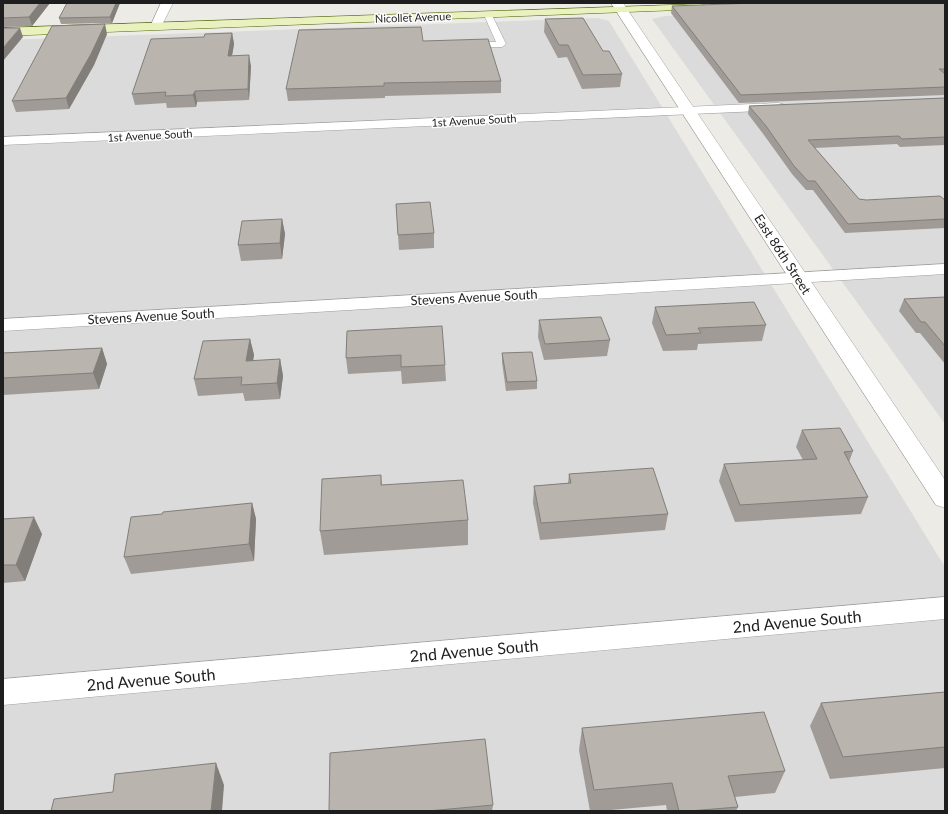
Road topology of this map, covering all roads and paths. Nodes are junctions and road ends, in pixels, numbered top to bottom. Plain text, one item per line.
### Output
1 (167, 3) edge
2 (570, 3) edge
3 (619, 6) edge
4 (712, 7) edge
5 (488, 15) junction
6 (156, 26) junction
7 (3, 32) edge
8 (462, 46) edge
9 (794, 106) edge
10 (688, 110) junction
11 (3, 142) edge
12 (945, 269) edge
13 (799, 278) junction
14 (3, 325) edge
15 (945, 499) edge
16 (945, 608) edge
17 (3, 692) edge

1 - 6 street
2 - 5 main road
3 - 4 main road, Nicollet Avenue
3 - 5 main road, Nicollet Avenue
3 - 10 street, East 86th Street
5 - 6 main road, Nicollet Avenue
5 - 8 lane
6 - 7 main road, Nicollet Avenue
9 - 10 street, 1st Avenue South
10 - 11 street, 1st Avenue South
10 - 13 street, East 86th Street
12 - 13 street, Stevens Avenue South
13 - 14 street, Stevens Avenue South
13 - 15 street, East 86th Street
16 - 17 street, 2nd Avenue South

